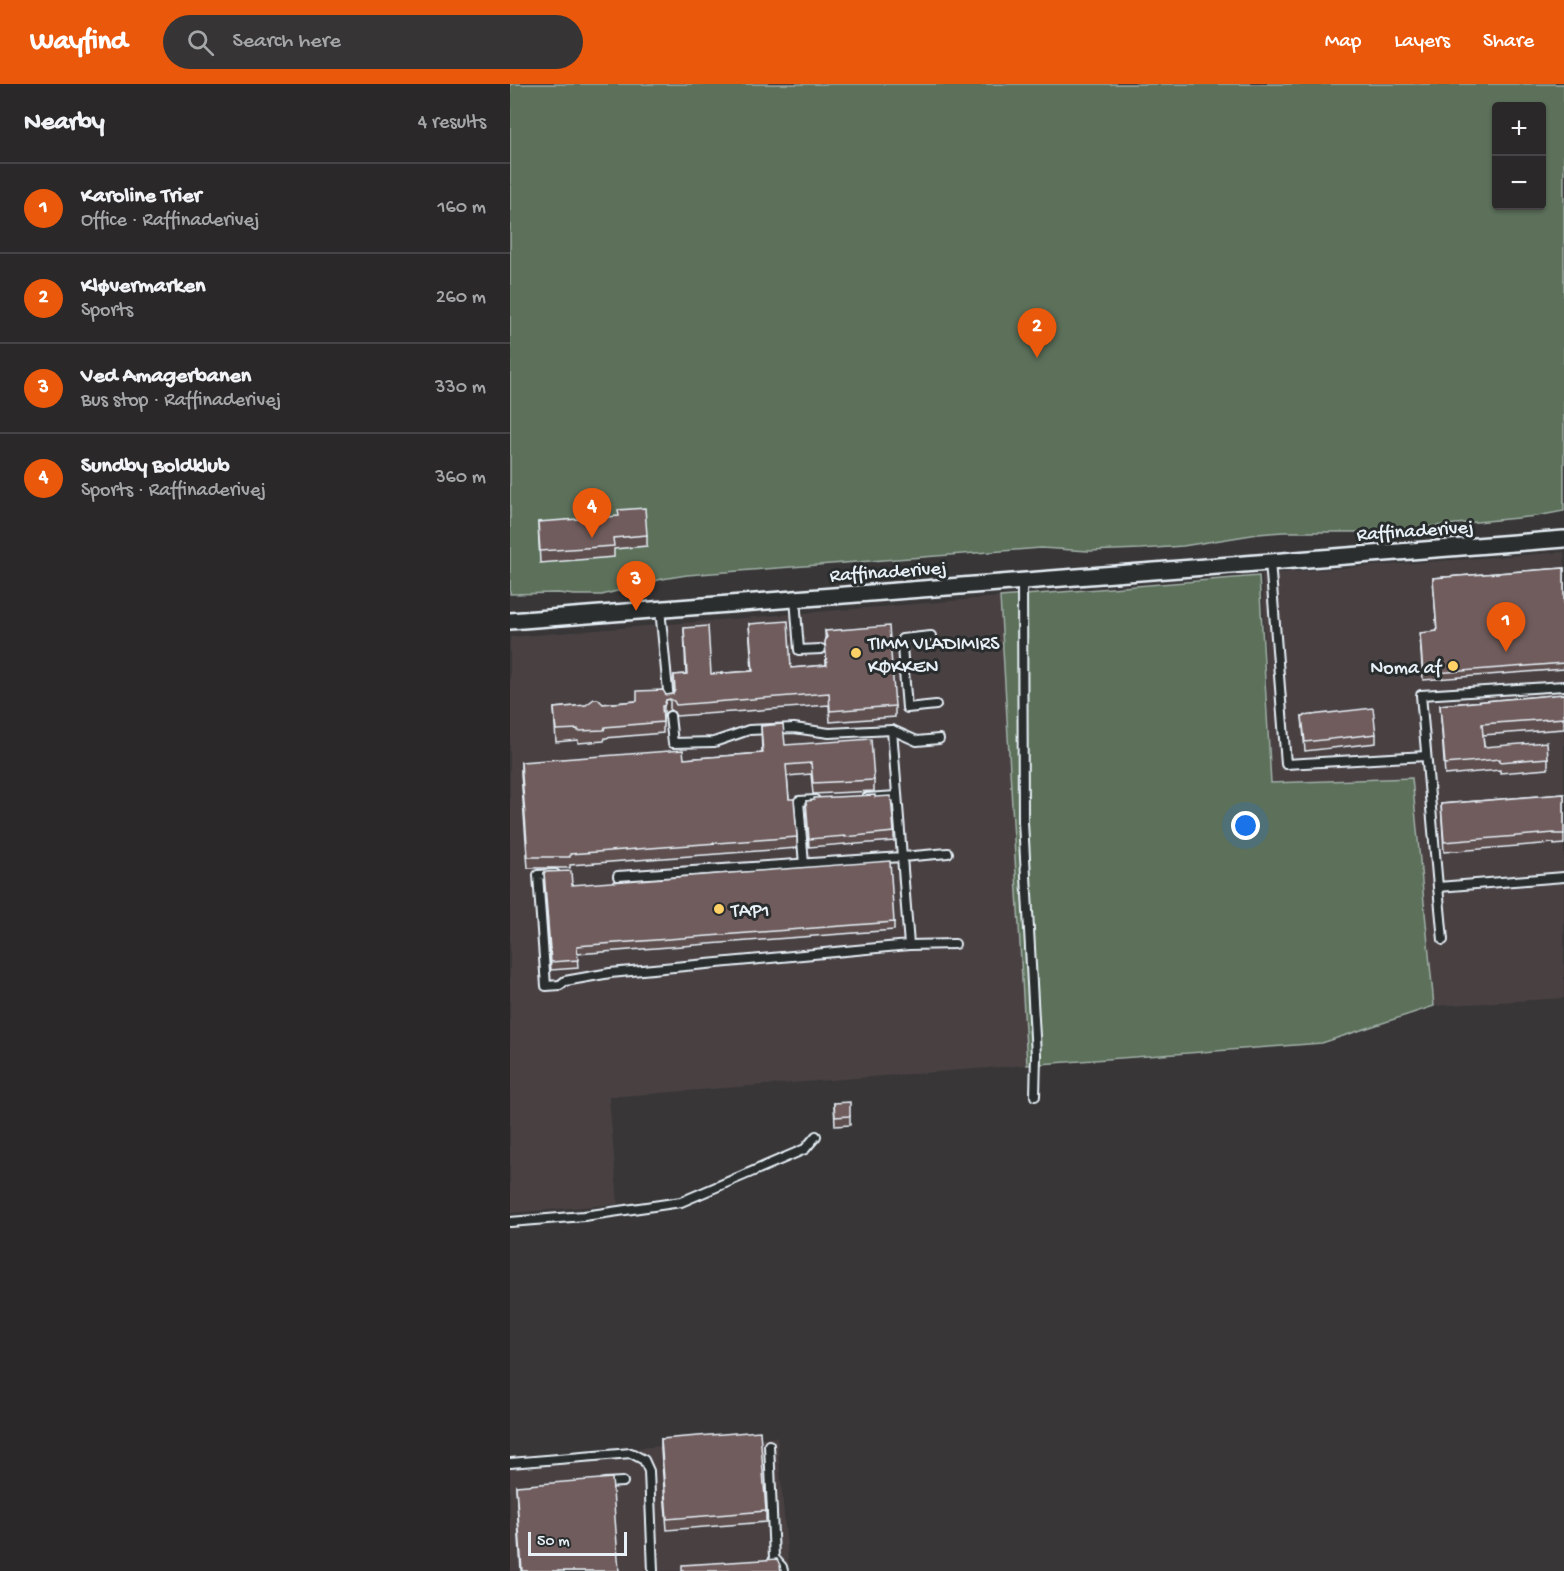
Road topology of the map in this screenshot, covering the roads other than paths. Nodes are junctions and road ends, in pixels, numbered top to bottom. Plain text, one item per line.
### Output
1 (1564, 539) edge
2 (1270, 561) junction
3 (1022, 581) junction
4 (795, 598) junction
5 (660, 609) junction
6 (510, 621) edge
7 (931, 636) dead end
8 (821, 649) dead end
9 (1564, 686) edge
10 (669, 701) edge
11 (936, 705) dead end
12 (670, 716) dead end
13 (892, 730) junction
14 (939, 739) dead end
15 (1426, 756) junction
16 (897, 796) junction
17 (854, 798) edge
18 (821, 800) edge
19 (948, 853) dead end
20 (902, 857) junction
21 (804, 865) junction
22 (560, 874) edge
23 (618, 876) dead end
24 (1564, 877) edge
25 (1438, 887) junction
26 (1443, 939) dead end
27 (955, 944) dead end
28 (909, 945) junction
29 (1035, 1096) dead end
30 (816, 1136) dead end
31 (510, 1222) edge
32 (769, 1445) dead end
33 (510, 1463) edge
34 (622, 1482) dead end
35 (599, 1483) edge
36 (653, 1571) edge
37 (783, 1571) edge

1 - 2 street, Raffinaderivej
2 - 3 street, Raffinaderivej
2 - 15 lane
3 - 4 street, Raffinaderivej
3 - 29 lane
4 - 5 street, Raffinaderivej
4 - 8 lane
5 - 6 street, Raffinaderivej
5 - 10 lane
7 - 11 lane
9 - 15 lane
12 - 13 lane
13 - 14 lane
13 - 16 lane
15 - 25 lane
16 - 17 lane
16 - 20 lane
18 - 21 lane
19 - 20 lane
20 - 21 lane
20 - 28 lane
21 - 23 lane
22 - 28 lane
24 - 25 lane
25 - 26 lane
27 - 28 lane
30 - 31 lane
32 - 37 lane
33 - 36 lane
34 - 35 lane

